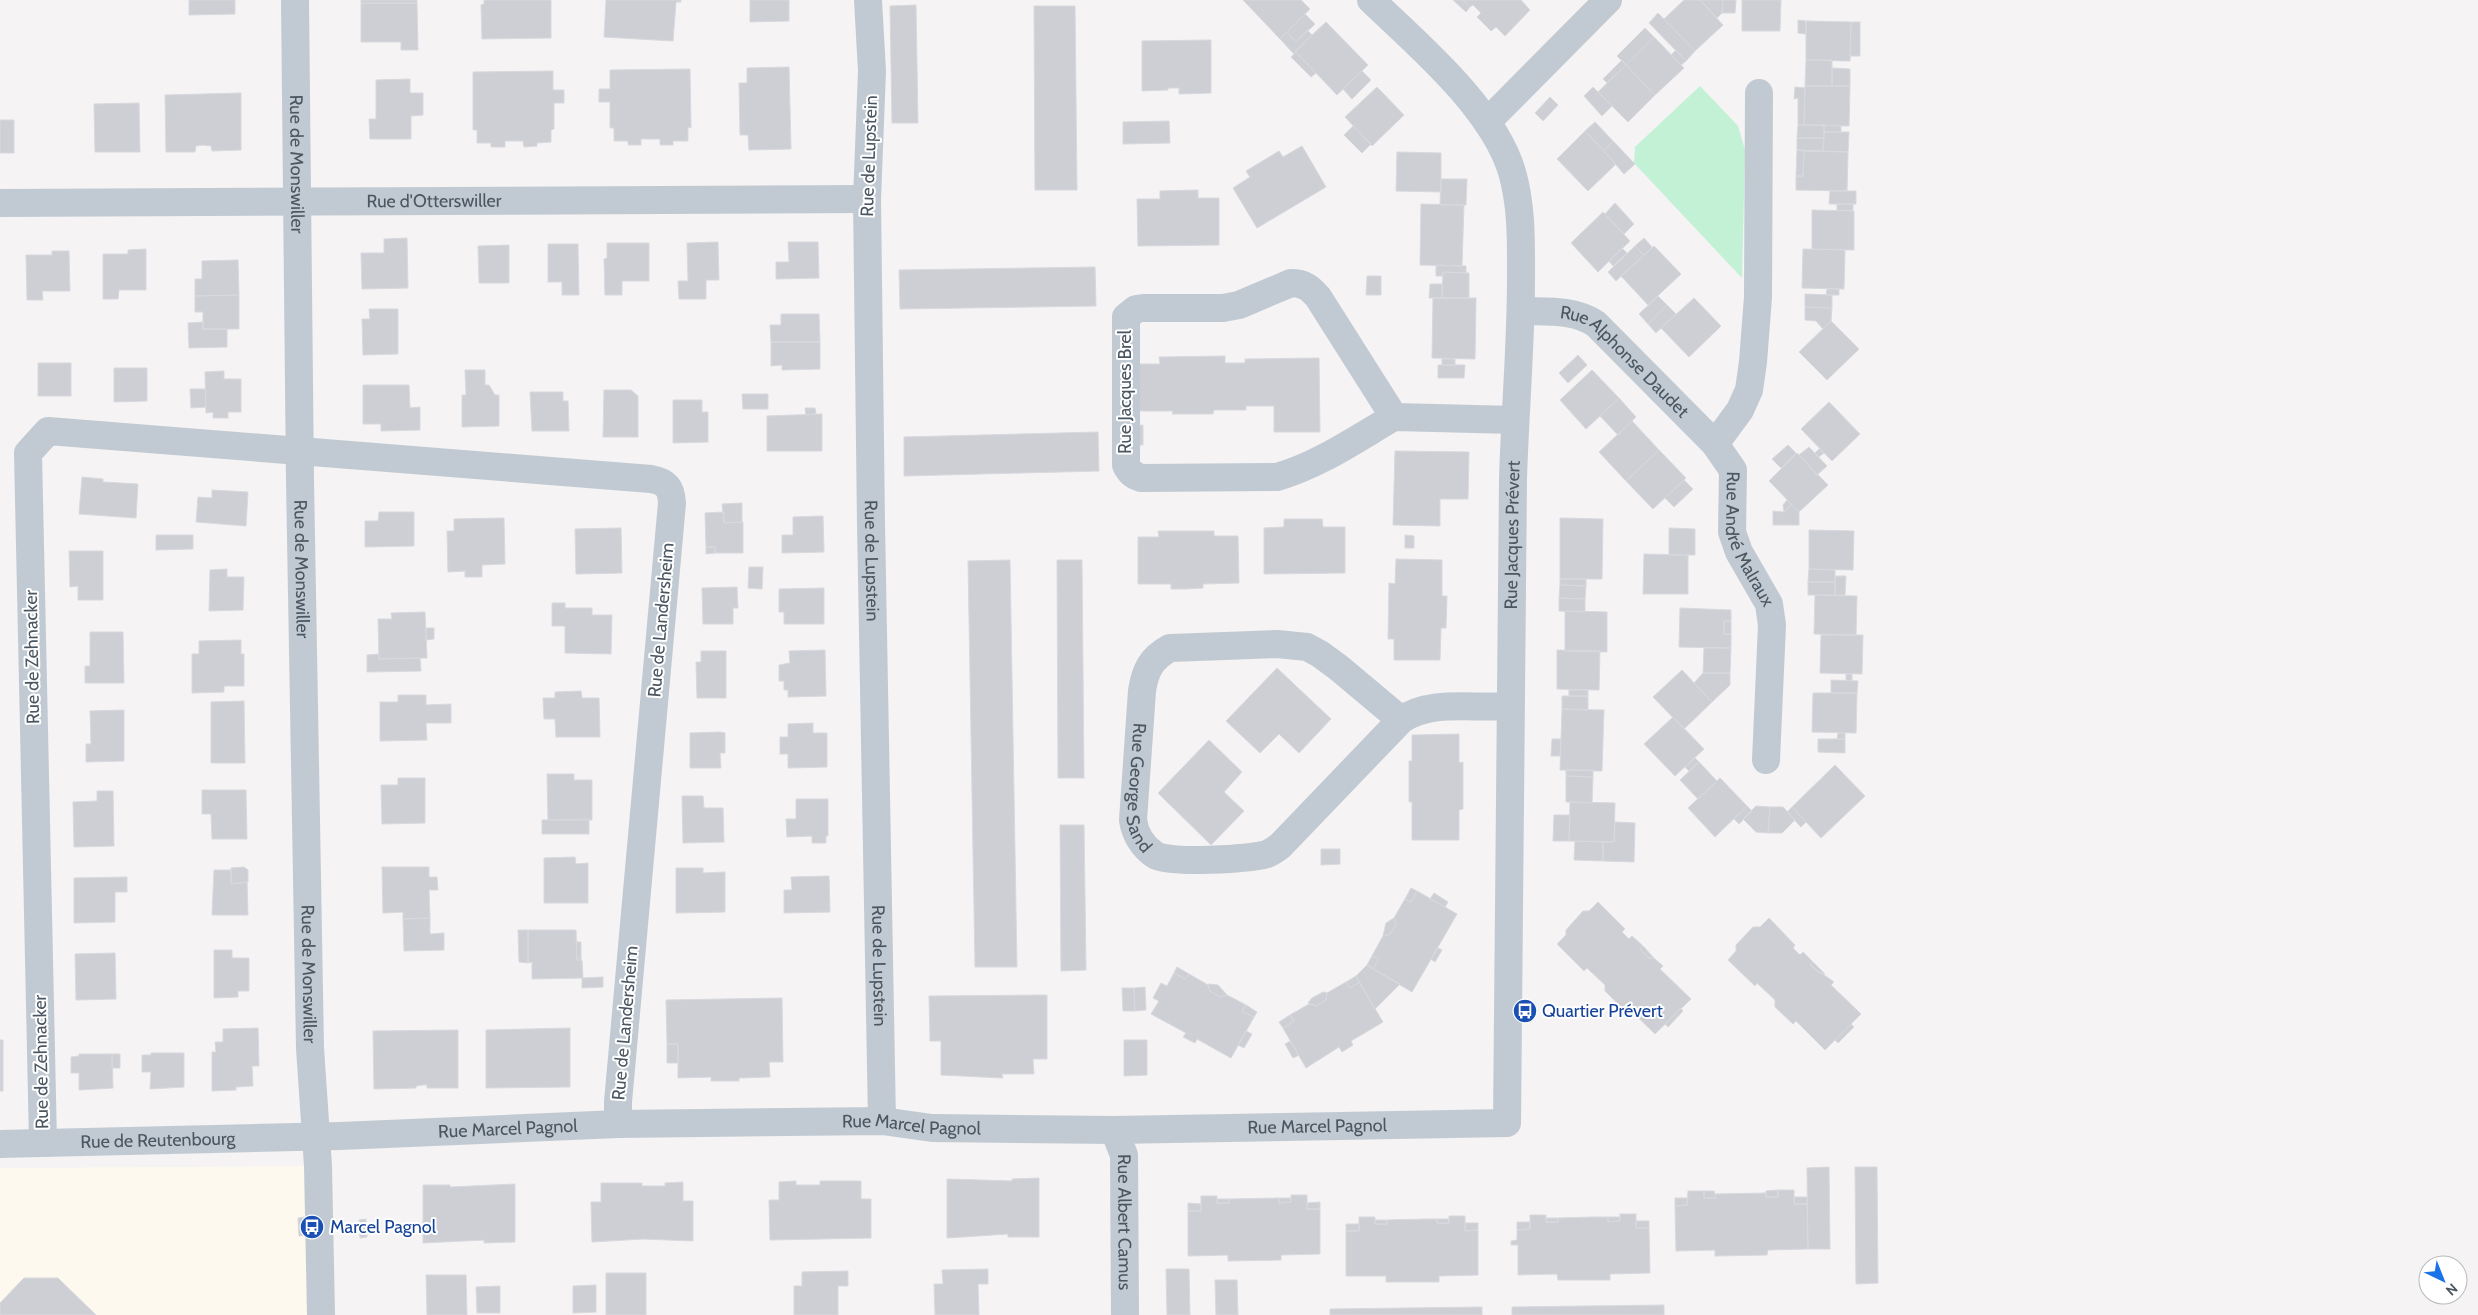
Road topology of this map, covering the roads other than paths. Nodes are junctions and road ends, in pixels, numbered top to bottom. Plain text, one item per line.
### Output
1 (295, 0) edge
2 (868, 0) edge
3 (1371, 0) edge
4 (1608, 0) edge
5 (1759, 93) dead end
6 (1488, 122) junction
7 (867, 199) junction
8 (298, 201) junction
9 (0, 203) edge
10 (1521, 311) junction
11 (1394, 417) junction
12 (1515, 420) junction
13 (1715, 444) junction
14 (300, 450) junction
15 (1508, 706) junction
16 (1401, 720) junction
17 (1766, 760) dead end
18 (882, 1121) junction
19 (1507, 1123) joint
20 (618, 1124) junction
21 (1114, 1130) junction
22 (316, 1136) junction
23 (43, 1143) junction
24 (0, 1144) edge
25 (321, 1315) edge
26 (1125, 1315) edge

1 - 8 street, Rue de Monswiller
2 - 7 street, Rue de Lupstein
3 - 6 street, Rue Jacques Prévert
4 - 6 street
5 - 13 street
6 - 10 street, Rue Jacques Prévert
7 - 8 street, Rue d'Otterswiller
7 - 18 street, Rue de Lupstein
8 - 9 street, Rue d'Otterswiller
8 - 14 street, Rue de Monswiller
10 - 12 street, Rue Jacques Prévert
10 - 13 street, Rue Alphonse Daudet
11 - 11 street, Rue Jacques Brel
11 - 12 street
12 - 15 street, Rue Jacques Prévert
13 - 17 street, Rue André Malraux
14 - 20 street, Rue de Landersheim
14 - 22 street, Rue de Monswiller
14 - 23 street, Rue de Zehnacker
15 - 16 street, Rue George Sand
15 - 19 street, Rue Jacques Prévert
16 - 16 street, Rue George Sand
18 - 20 street, Rue Marcel Pagnol
18 - 21 street, Rue Marcel Pagnol
19 - 21 street, Rue Marcel Pagnol
20 - 22 street, Rue Marcel Pagnol
21 - 26 street, Rue Albert Camus
22 - 23 street, Rue de Reutenbourg
22 - 25 street, Rue de Monswiller
23 - 24 street, Rue de Reutenbourg

